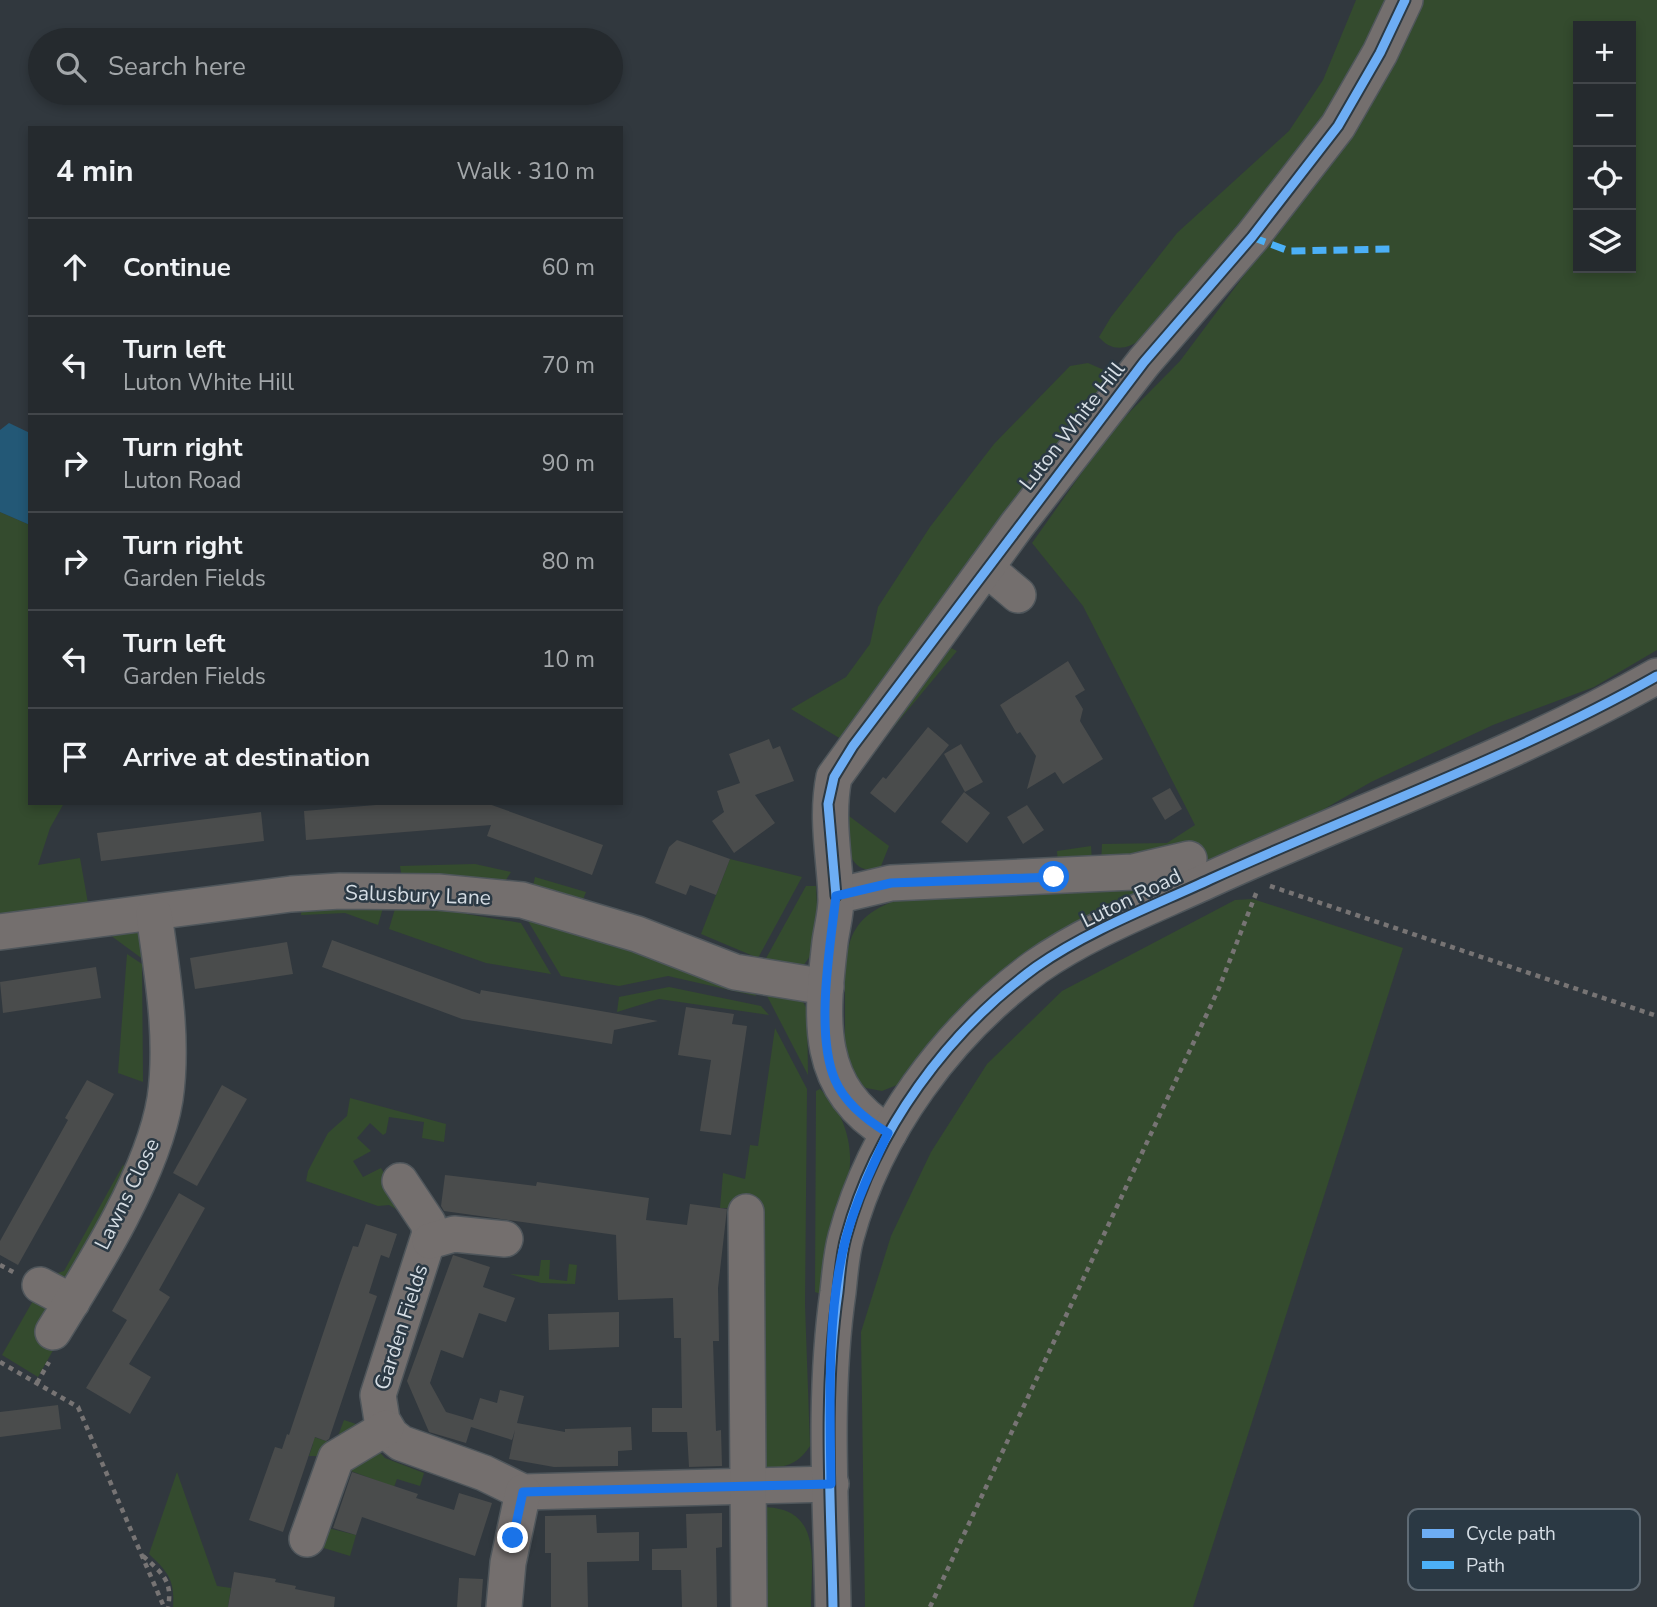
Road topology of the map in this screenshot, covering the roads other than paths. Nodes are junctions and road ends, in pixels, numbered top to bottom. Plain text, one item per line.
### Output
1 (1405, 0) edge
2 (986, 568) junction
3 (1018, 595) dead end
4 (1657, 676) edge
5 (1189, 859) dead end
6 (836, 896) junction
7 (154, 914) junction
8 (4, 939) edge
9 (826, 987) junction
10 (888, 1133) junction
11 (400, 1181) dead end
12 (746, 1212) dead end
13 (505, 1238) dead end
14 (430, 1241) junction
15 (40, 1284) dead end
16 (72, 1301) junction
17 (53, 1332) dead end
18 (386, 1428) junction
19 (831, 1484) junction
20 (747, 1486) junction
21 (523, 1492) junction
22 (307, 1539) dead end
23 (504, 1607) edge
24 (748, 1607) edge
25 (832, 1607) edge

1 - 2 street, Luton White Hill
2 - 3 street
2 - 6 street, Luton White Hill
4 - 10 street, Luton Road
5 - 6 street
6 - 9 street, Luton White Hill
7 - 8 street, Salusbury Lane
7 - 9 street, Salusbury Lane
7 - 16 street, Lawns Close
9 - 10 street, Luton White Hill
10 - 19 street, Luton Road
11 - 14 street, Garden Fields
12 - 20 street
13 - 14 street, Garden Fields
14 - 18 street, Garden Fields
15 - 16 street
16 - 17 street, Lawns Close
18 - 21 street
18 - 22 street
19 - 20 street
19 - 25 street, Luton Road
20 - 21 street
20 - 24 street
21 - 23 street

